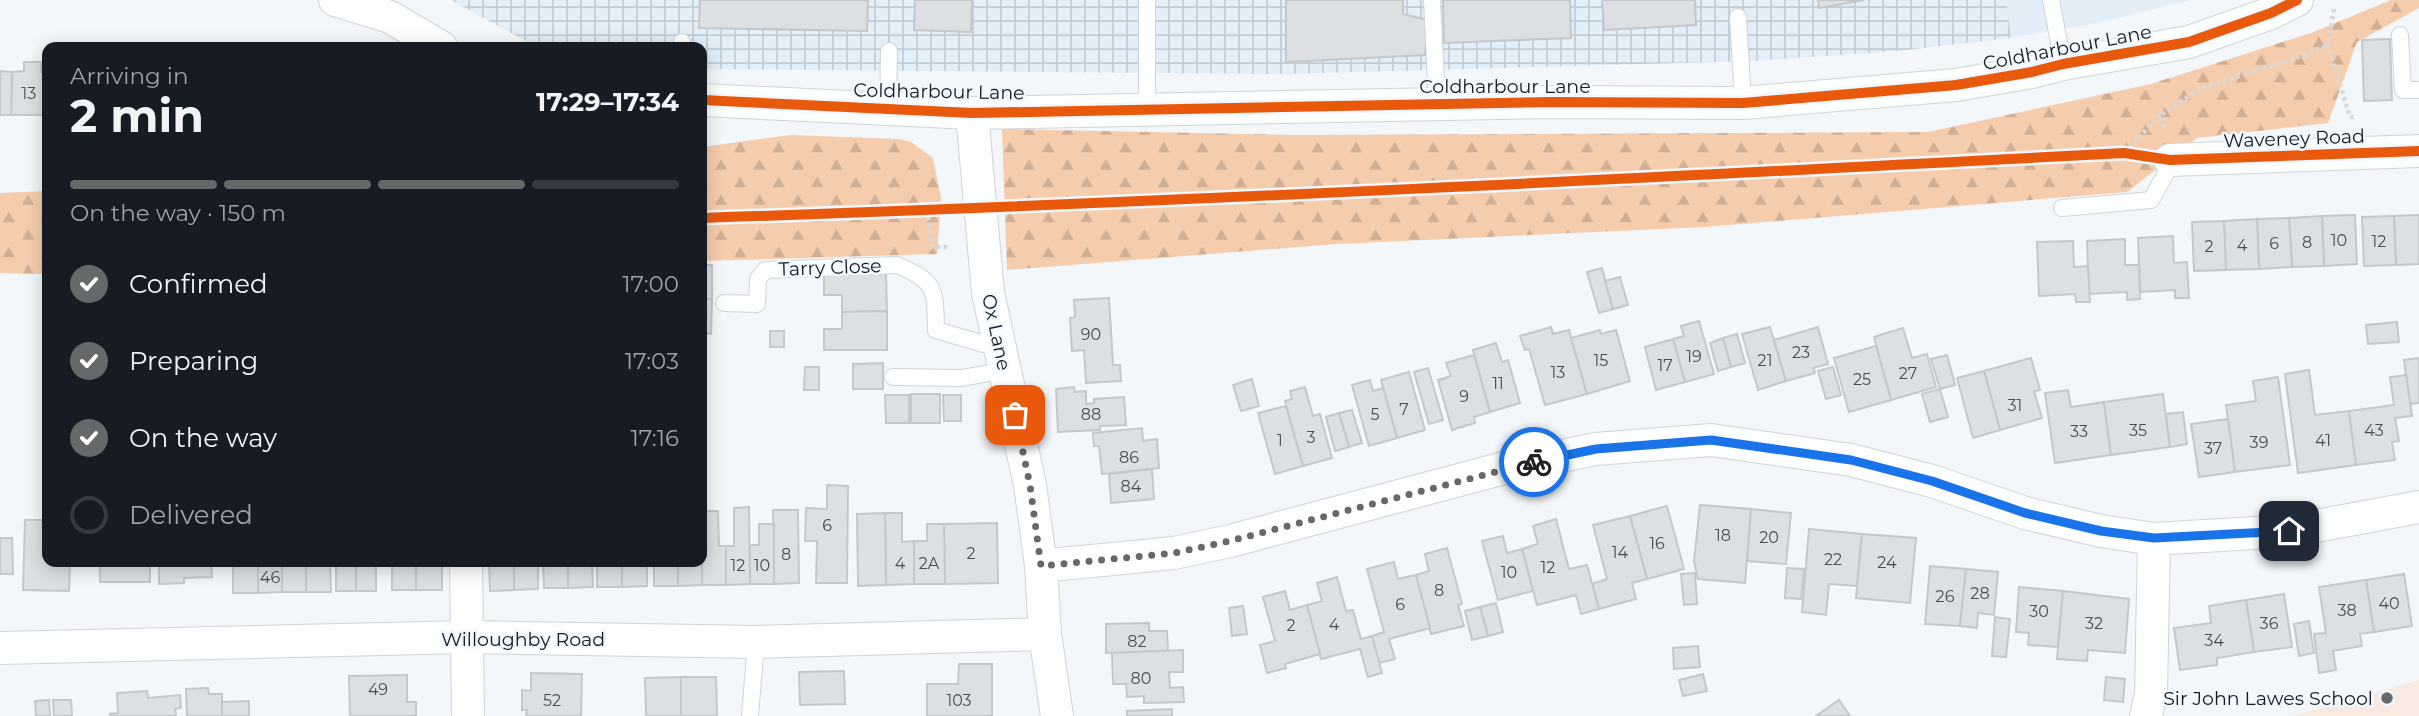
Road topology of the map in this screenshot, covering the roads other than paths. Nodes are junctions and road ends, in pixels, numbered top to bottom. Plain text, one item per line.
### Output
1 (335, 0) edge
2 (1147, 0) edge
3 (1432, 0) edge
4 (2051, 0) edge
5 (2297, 0) edge
6 (1738, 17) dead end
7 (2400, 35) dead end
8 (430, 42) edge
9 (889, 51) dead end
10 (2063, 64) junction
11 (2419, 90) edge
12 (707, 100) edge
13 (1743, 103) junction
14 (1437, 104) junction
15 (888, 108) junction
16 (1147, 109) junction
17 (972, 113) junction
18 (2419, 151) edge
19 (2170, 160) joint
20 (2063, 208) dead end
21 (724, 303) dead end
22 (1003, 360) junction
23 (893, 377) dead end
24 (2419, 507) edge
25 (2154, 538) junction
26 (1041, 566) junction
27 (466, 567) edge
28 (1045, 634) junction
29 (468, 637) junction
30 (756, 642) junction
31 (0, 648) edge
32 (468, 716) edge
33 (750, 716) edge
34 (1057, 716) edge
35 (2146, 716) edge

1 - 8 street
2 - 16 lane
3 - 14 lane
4 - 10 lane
5 - 10 street, Coldharbour Lane
6 - 13 lane
7 - 11 lane
9 - 15 lane
10 - 13 street, Coldharbour Lane
12 - 15 street, Coldharbour Lane
13 - 14 street, Coldharbour Lane
14 - 16 street, Coldharbour Lane
15 - 17 street, Coldharbour Lane
16 - 17 street, Coldharbour Lane
17 - 22 street, Ox Lane
18 - 19 street, Waveney Road
19 - 20 lane
21 - 22 lane, Tarry Close
22 - 23 lane
22 - 26 street, Ox Lane
24 - 25 street
25 - 26 street
25 - 35 street
26 - 28 street, Ox Lane
27 - 29 street
28 - 30 street, Willoughby Road
28 - 34 street, Ox Lane
29 - 30 street, Willoughby Road
29 - 31 street, Willoughby Road
29 - 32 street
30 - 33 lane

